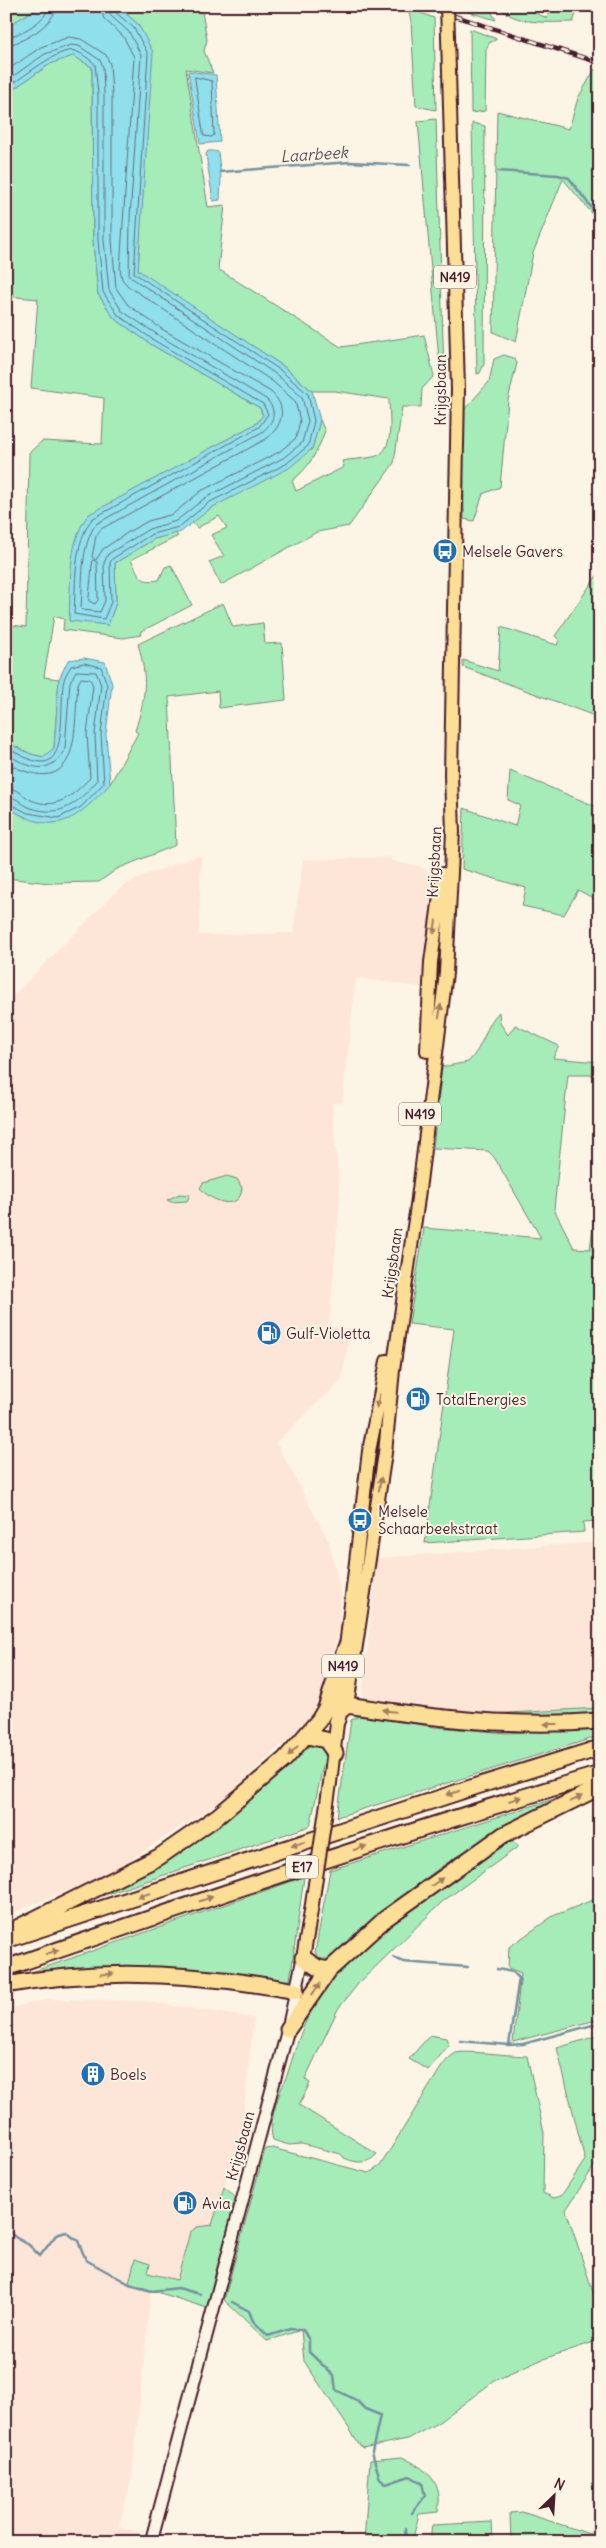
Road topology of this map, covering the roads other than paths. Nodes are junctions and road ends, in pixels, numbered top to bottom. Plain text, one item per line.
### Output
1 (447, 6) edge
2 (451, 775) junction
3 (432, 956) junction
4 (447, 956) junction
5 (369, 1451) junction
6 (385, 1453) junction
7 (364, 1493) junction
8 (369, 1550) junction
9 (346, 1647) junction
10 (347, 1705) junction
11 (337, 1720) junction
12 (600, 1721) edge
13 (307, 1736) junction
14 (600, 1748) edge
15 (335, 1753) junction
16 (600, 1774) edge
17 (600, 1787) edge
18 (6, 1933) edge
19 (6, 1940) edge
20 (303, 1958) junction
21 (6, 1968) edge
22 (329, 1970) junction
23 (6, 1986) edge
24 (296, 1991) junction
25 (288, 2029) junction
26 (151, 2542) edge

1 - 2 main road, Krijgsbaan / N419, bridge
2 -> 3 main road, Krijgsbaan / N419
2 - 4 main road, Krijgsbaan / N419
3 - 4 main road
3 -> 5 main road, Krijgsbaan / N419
6 -> 4 main road, Krijgsbaan / N419
5 - 6 main road
5 - 7 main road, Krijgsbaan / N419
8 -> 6 main road, Krijgsbaan / N419
7 - 8 main road, N419
7 - 9 main road, Krijgsbaan / N419
8 - 10 main road, Krijgsbaan / N419
9 - 11 main road, Krijgsbaan / N419
9 - 13 highway
10 - 11 highway
12 -> 10 highway
10 - 15 main road, Krijgsbaan / N419
11 - 15 main road, Krijgsbaan / N419
13 - 15 highway
13 -> 18 highway
14 -> 19 highway, E17
15 - 20 main road, Krijgsbaan / N419, bridge
21 -> 16 highway, E17
22 -> 17 highway
20 - 22 highway
20 - 24 main road, Krijgsbaan / N419
25 -> 22 highway
23 -> 24 highway
24 - 25 main road, Krijgsbaan / N419
25 - 26 main road, Krijgsbaan / N419

